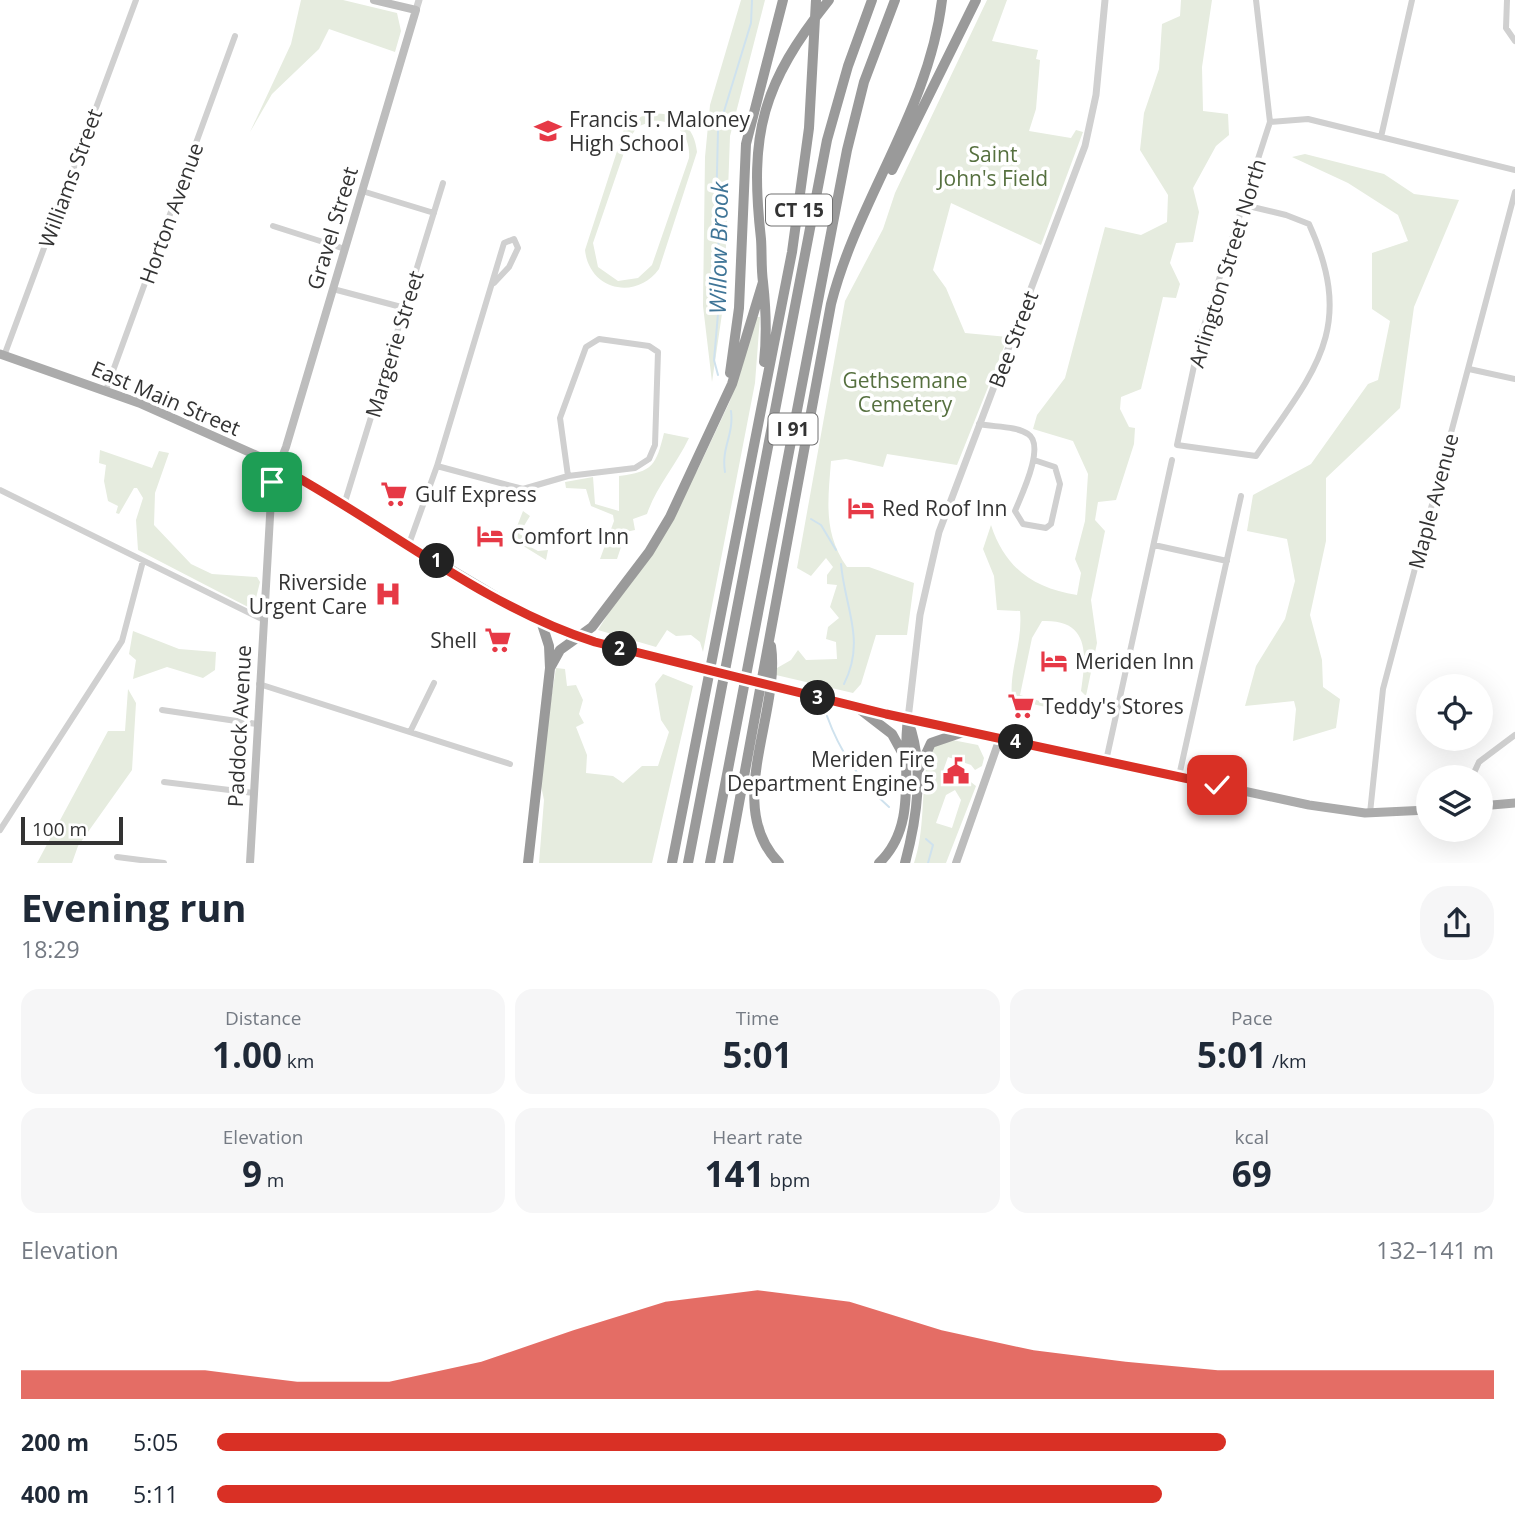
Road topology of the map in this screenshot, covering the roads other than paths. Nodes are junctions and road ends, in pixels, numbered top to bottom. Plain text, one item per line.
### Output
1 (136, 0) edge
2 (374, 0) edge
3 (419, 0) edge
4 (783, 0) edge
5 (816, 0) edge
6 (829, 0) edge
7 (872, 0) edge
8 (895, 0) edge
9 (942, 0) edge
10 (976, 0) edge
11 (1105, 0) edge
12 (1256, 0) edge
13 (1412, 0) edge
14 (1507, 0) edge
15 (416, 10) junction
16 (235, 36) dead end
17 (1515, 41) edge
18 (1270, 122) junction
19 (1381, 137) junction
20 (1515, 170) edge
21 (443, 183) dead end
22 (362, 191) junction
23 (1515, 192) edge
24 (1244, 205) junction
25 (434, 213) junction
26 (273, 226) dead end
27 (856, 229) junction
28 (345, 249) junction
29 (763, 282) junction
30 (494, 283) junction
31 (332, 289) junction
32 (405, 308) junction
33 (2, 355) edge
34 (1469, 369) junction
35 (1515, 379) edge
36 (106, 390) junction
37 (727, 391) junction
38 (759, 417) junction
39 (979, 424) junction
40 (1034, 460) junction
41 (1172, 460) dead end
42 (277, 466) junction
43 (437, 466) junction
44 (568, 475) junction
45 (0, 490) edge
46 (1241, 496) dead end
47 (344, 505) junction
48 (409, 544) junction
49 (1154, 545) junction
50 (143, 561) junction
51 (1227, 561) junction
52 (262, 619) junction
53 (541, 621) junction
54 (769, 637) junction
55 (580, 638) junction
56 (550, 668) junction
57 (259, 684) junction
58 (434, 684) dead end
59 (857, 707) junction
60 (162, 710) dead end
61 (908, 719) junction
62 (257, 724) junction
63 (966, 731) junction
64 (410, 732) junction
65 (1515, 735) edge
66 (1000, 738) junction
67 (1106, 761) junction
68 (906, 763) junction
69 (510, 764) dead end
70 (1478, 765) edge
71 (1179, 776) junction
72 (917, 779) junction
73 (164, 782) dead end
74 (254, 793) junction
75 (1515, 803) edge
76 (1493, 805) edge
77 (1416, 811) edge
78 (1370, 813) junction
79 (1, 827) edge
80 (117, 858) dead end
81 (164, 863) edge
82 (250, 863) edge
83 (528, 863) edge
84 (672, 863) edge
85 (688, 863) edge
86 (710, 863) edge
87 (728, 863) edge
88 (779, 863) edge
89 (879, 863) edge
90 (905, 863) edge
91 (956, 863) edge

1 - 33 street, Williams Street
2 - 15 main road
3 - 15 street, Gravel Street
4 - 37 highway
5 - 38 highway, CT 15
6 - 29 highway
7 - 85 highway, I 91
8 - 86 highway, I 91
9 - 27 highway, CT 15
10 - 27 highway
11 - 39 street, Bee Street
12 - 18 street
13 - 19 street
14 - 17 street
15 - 22 main road, Gravel Street
16 - 36 street, Horton Avenue
18 - 19 street
18 - 24 street, Arlington Street North
19 - 20 street
21 - 25 street, Margerie Street
22 - 25 street
22 - 28 main road, Gravel Street
23 - 34 street, Maple Avenue
24 - 24 street, Arlington Street North
25 - 32 street, Margerie Street
26 - 28 street
27 - 54 highway, CT 15
28 - 31 main road, Gravel Street
29 - 37 highway
29 - 38 highway
30 - 30 street
30 - 43 street
31 - 32 street
31 - 42 main road, Gravel Street
32 - 47 street, Margerie Street
33 - 36 main road, East Main Street
34 - 35 street
34 - 78 street, Maple Avenue
36 - 42 main road, East Main Street
37 - 55 highway
38 - 84 highway, CT 15
39 - 40 street
39 - 61 street, Bee Street
40 - 40 street
41 - 49 street
42 - 47 main road, East Main Street
42 - 52 main road, Paddock Avenue
43 - 44 street
43 - 48 street
44 - 44 street
45 - 50 street
46 - 51 street
47 - 48 main road, East Main Street
48 - 53 main road, East Main Street
49 - 51 street
49 - 67 street
50 - 52 street
50 - 79 street
51 - 71 street
52 - 57 main road, Paddock Avenue
53 - 55 main road, East Main Street
53 - 56 highway
54 - 87 highway, CT 15
54 - 88 highway
55 - 56 highway
55 - 59 main road, East Main Street
56 - 83 highway
57 - 62 main road, Paddock Avenue
57 - 64 street
58 - 64 street
59 - 61 main road, East Main Street
59 - 68 highway
60 - 62 street
61 - 63 main road, East Main Street
61 - 68 highway
61 - 72 highway
62 - 74 main road, Paddock Avenue
63 - 66 main road, East Main Street
63 - 72 highway
64 - 69 street
65 - 70 street
66 - 67 main road, East Main Street
66 - 91 main road
67 - 71 main road, East Main Street
68 - 89 highway
71 - 78 main road, East Main Street
72 - 90 highway
73 - 74 street
74 - 82 main road, Paddock Avenue
75 - 76 main road
77 - 78 main road, East Main Street
80 - 81 street

